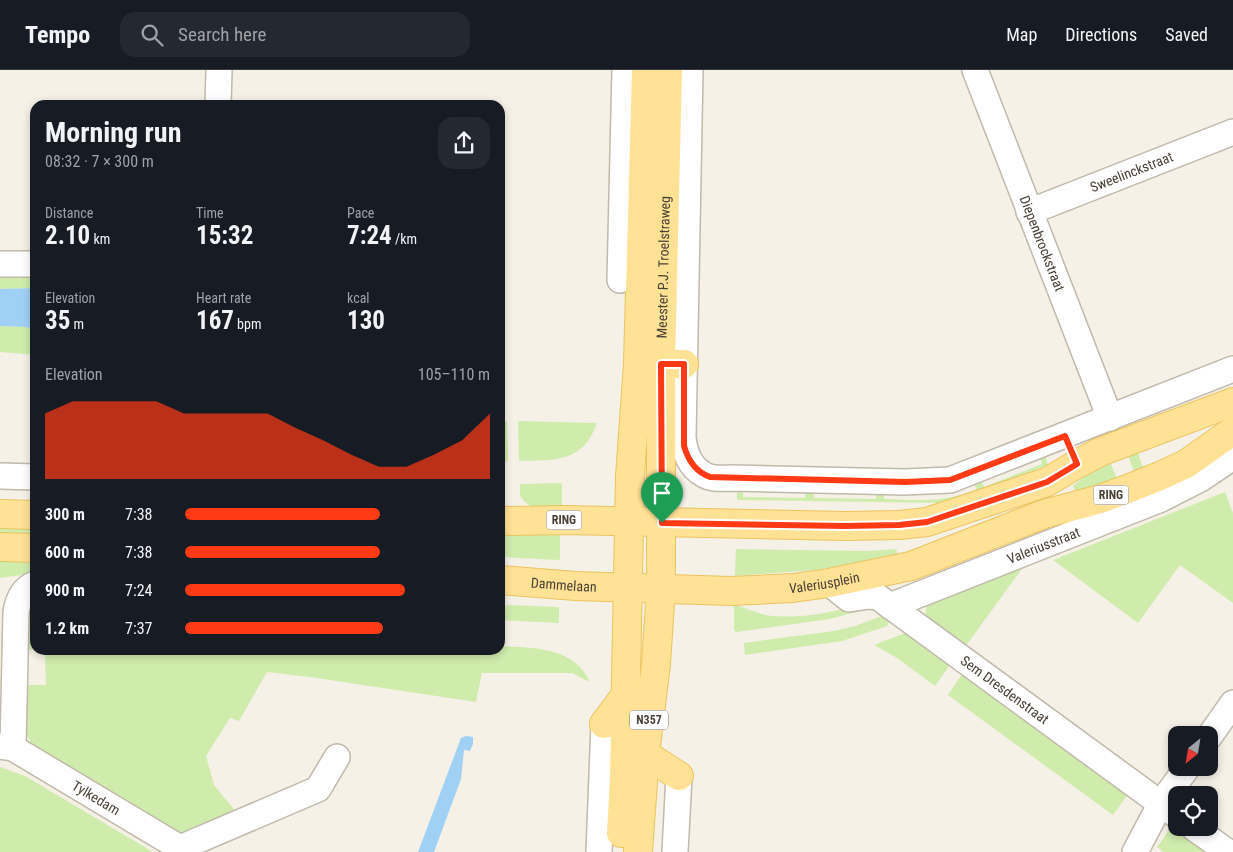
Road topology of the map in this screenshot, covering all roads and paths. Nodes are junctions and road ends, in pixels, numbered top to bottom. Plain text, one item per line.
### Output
1 (219, 70) edge
2 (624, 70) edge
3 (646, 70) edge
4 (668, 70) edge
5 (690, 70) edge
6 (975, 70) edge
7 (218, 100) edge
8 (1233, 132) edge
9 (1029, 212) junction
10 (0, 264) edge
11 (30, 264) edge
12 (620, 280) joint
13 (640, 298) junction
14 (673, 364) junction
15 (1233, 369) edge
16 (1233, 402) edge
17 (1110, 418) junction
18 (1186, 421) junction
19 (1233, 431) edge
20 (1065, 436) junction
21 (1232, 461) edge
22 (1077, 464) junction
23 (1184, 472) junction
24 (0, 476) edge
25 (30, 477) edge
26 (0, 514) edge
27 (30, 515) edge
28 (505, 521) edge
29 (629, 522) junction
30 (662, 523) junction
31 (980, 539) joint
32 (0, 547) edge
33 (30, 548) edge
34 (505, 580) edge
35 (829, 583) junction
36 (30, 587) edge
37 (627, 587) junction
38 (661, 588) junction
39 (890, 606) junction
40 (626, 696) junction
41 (1233, 703) edge
42 (604, 724) joint
43 (1217, 726) edge
44 (6, 747) edge
45 (645, 754) junction
46 (337, 757) dead end
47 (679, 776) joint
48 (1168, 809) edge
49 (1205, 836) edge
50 (179, 850) edge
51 (599, 852) edge
52 (620, 852) edge
53 (638, 852) edge
54 (676, 852) edge
55 (1135, 852) edge
56 (1228, 852) edge

1 - 7 street
2 - 12 street
3 - 13 main road, Meester P.J. Troelstraweg
4 - 14 main road, Meester P.J. Troelstraweg
5 - 14 street, Meester P.J. Troelstraweg
6 - 9 street, Diepenbrockstraat
8 - 9 street, Sweelinckstraat
9 - 17 street, Diepenbrockstraat
10 - 11 street
12 - 13 main road
13 - 29 main road, Meester P.J. Troelstraweg
14 - 20 street, Meester P.J. Troelstraweg
14 - 30 main road, Meester P.J. Troelstraweg
15 - 17 street
16 - 18 main road, RING
17 - 20 street
18 - 22 main road, RING
18 - 23 main road
19 - 23 main road, Valeriusstraat / RING
20 - 22 street
21 - 23 street, Valeriusstraat
22 - 30 main road, RING
23 - 31 main road, Valeriusstraat / RING
23 - 39 street, Valeriusstraat
24 - 25 street
26 - 27 main road
28 - 29 main road, RING
29 - 30 main road, RING
29 - 37 main road, N357
30 - 38 main road, N357
31 - 35 main road, Valeriusplein / RING
32 - 33 main road
34 - 37 main road, Dammelaan / RING
35 - 38 main road, Valeriusplein / RING
35 - 39 street, Sem Dresdenstraat
36 - 44 street
37 - 38 main road, Valeriusplein / RING
37 - 40 main road, N357
38 - 45 main road, N357
39 - 48 street, Sem Dresdenstraat
40 - 42 main road
40 - 52 main road, N357
41 - 43 street
42 - 51 street
44 - 50 street, Tylkedam
45 - 47 main road
45 - 53 main road, N357
46 - 50 street, Tylkedam
47 - 54 street
48 - 55 street
49 - 56 street

